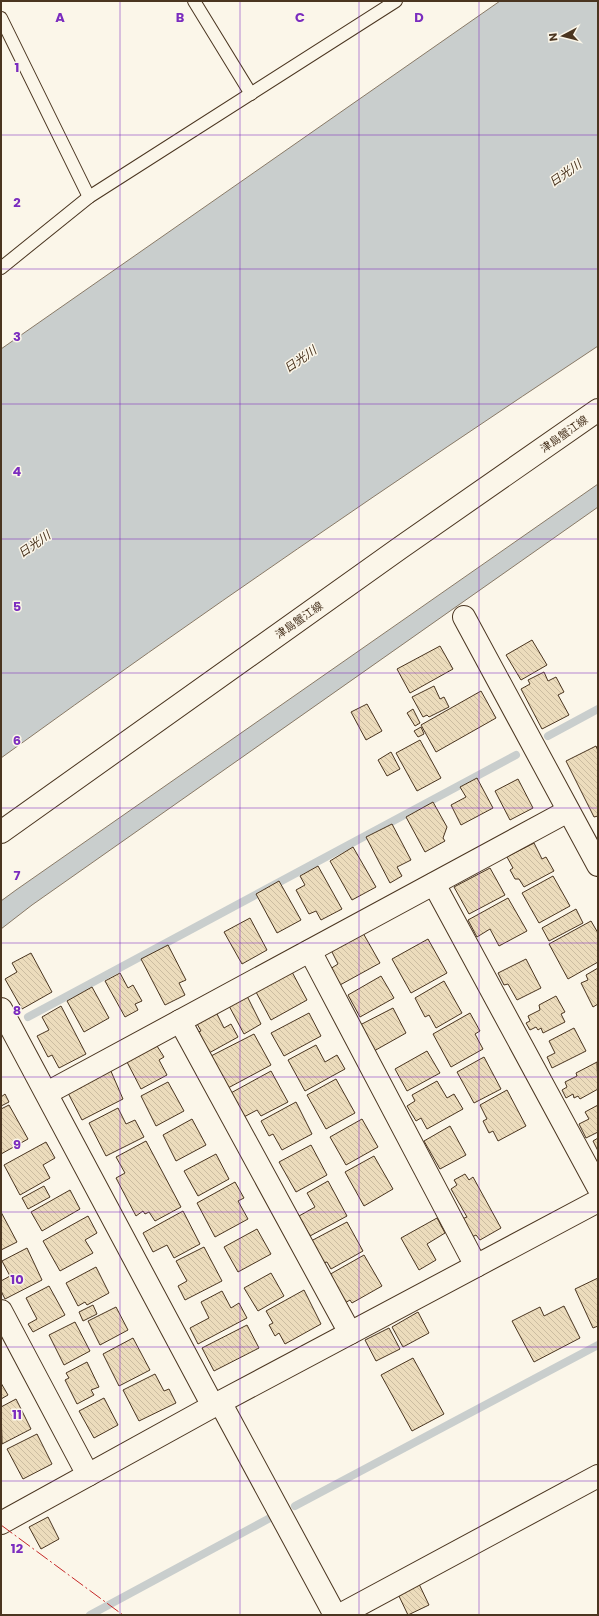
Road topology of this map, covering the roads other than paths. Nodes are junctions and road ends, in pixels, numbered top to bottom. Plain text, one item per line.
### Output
1 (194, 1) edge
2 (396, 1) edge
3 (1, 18) edge
4 (251, 94) junction
5 (89, 198) junction
6 (1, 268) edge
7 (598, 410) edge
8 (464, 617) dead end
9 (568, 811) junction
10 (1, 832) edge
11 (598, 866) edge
12 (434, 884) junction
13 (310, 951) junction
14 (1, 1009) edge
15 (180, 1021) junction
16 (47, 1093) junction
17 (598, 1187) edge
18 (598, 1201) edge
19 (476, 1266) junction
20 (1, 1311) edge
21 (350, 1333) junction
22 (216, 1404) junction
23 (88, 1475) junction
24 (598, 1476) edge
25 (1, 1523) edge
26 (336, 1615) edge
27 (340, 1615) edge

1 - 4 lane
2 - 4 lane
3 - 5 lane
4 - 5 lane
5 - 6 lane
7 - 10 street, 津島蟹江線
8 - 9 street
9 - 11 street
9 - 12 street
12 - 13 street
12 - 17 street
13 - 15 street
13 - 19 street
14 - 16 street
15 - 16 street
15 - 21 street
16 - 22 street
18 - 19 street
19 - 21 street
20 - 23 street
21 - 22 street
22 - 23 street
22 - 26 street
23 - 25 street
24 - 27 street

